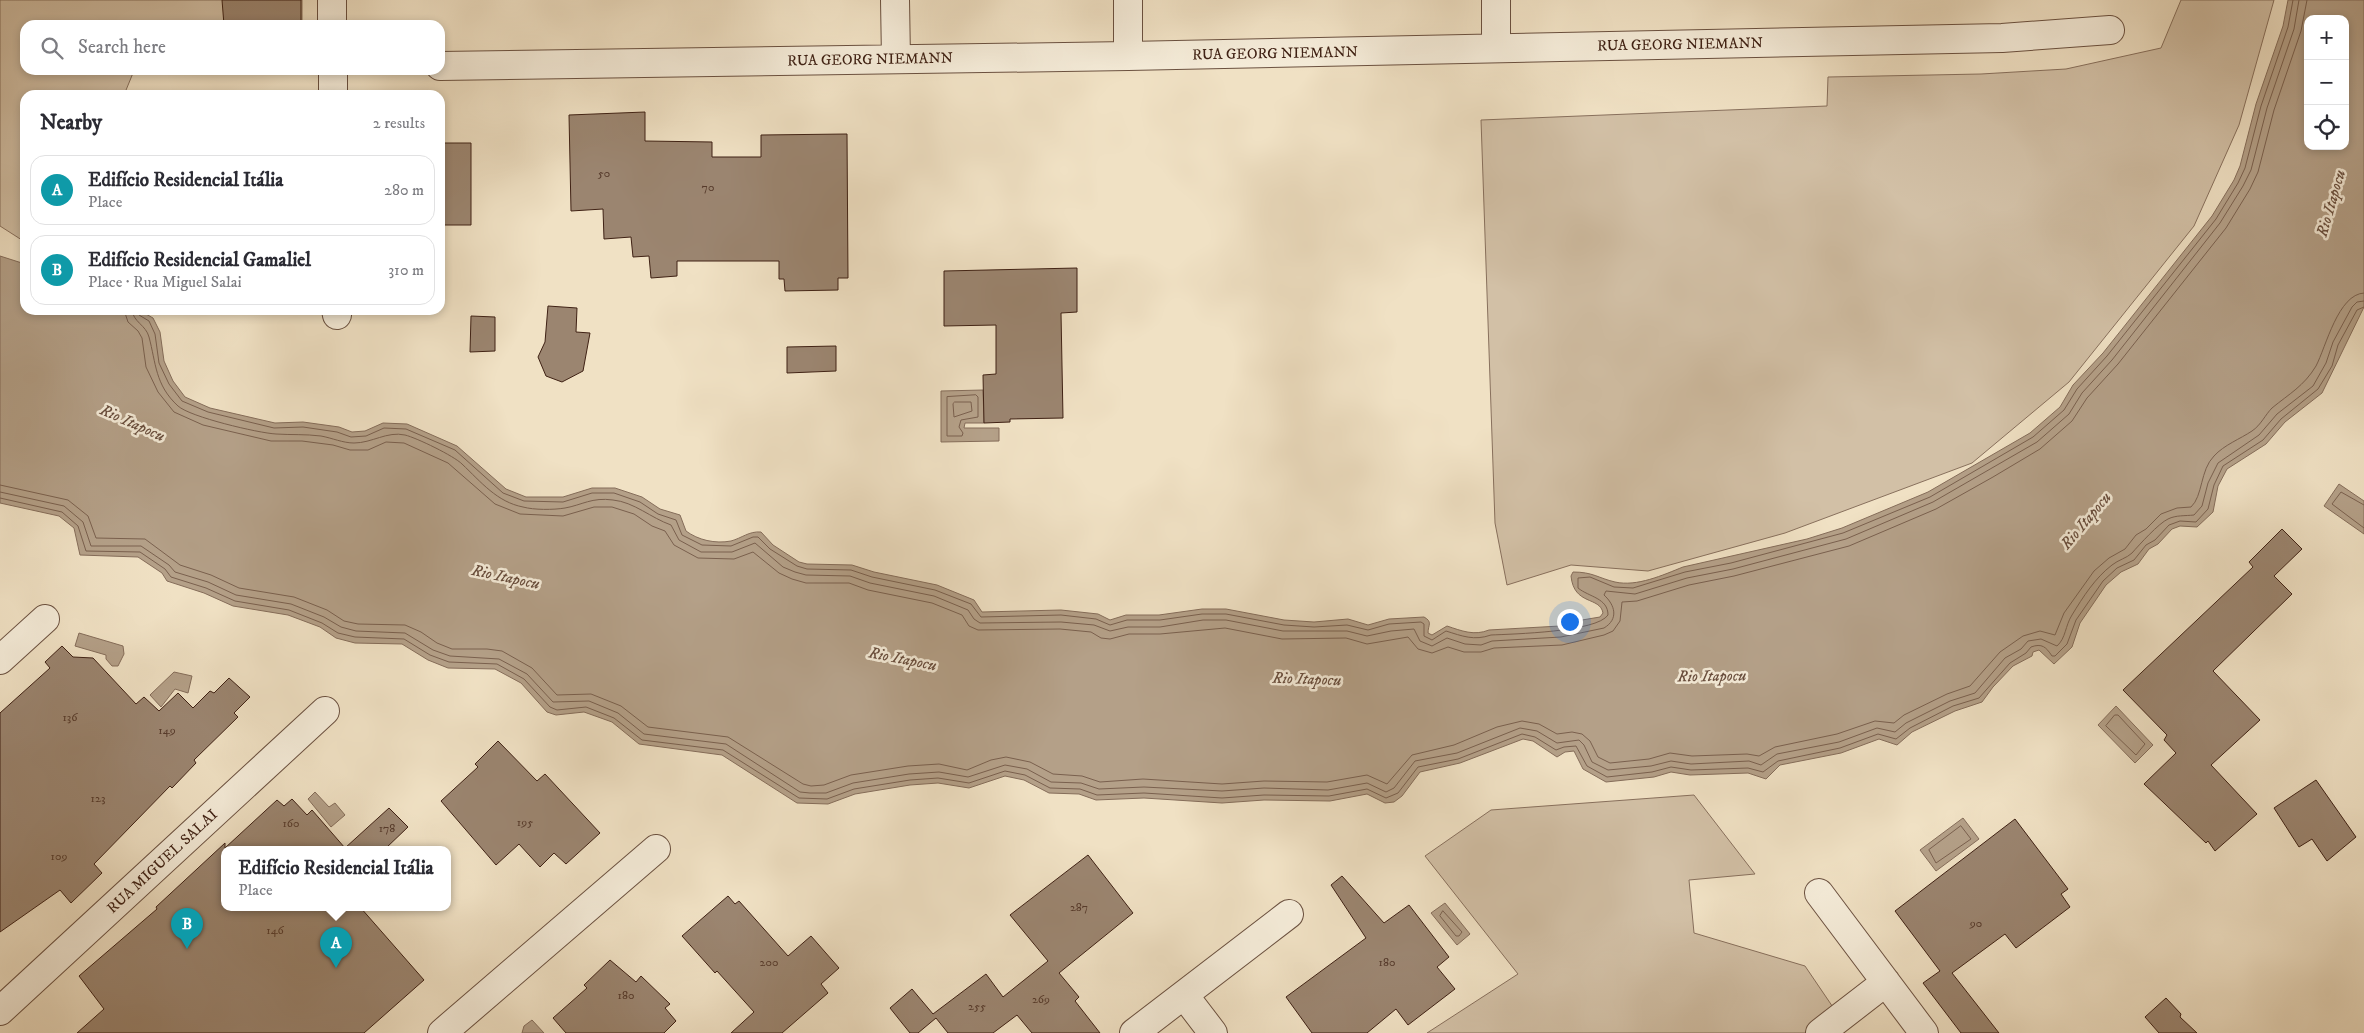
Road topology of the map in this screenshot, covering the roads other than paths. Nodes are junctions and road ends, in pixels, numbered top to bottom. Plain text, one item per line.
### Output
1 (332, 0) edge
2 (895, 0) edge
3 (1128, 0) edge
4 (1496, 0) edge
5 (332, 20) edge
6 (2110, 30) dead end
7 (1496, 48) junction
8 (1128, 56) junction
9 (896, 59) junction
10 (445, 66) edge
11 (333, 75) edge
12 (333, 90) edge
13 (45, 619) dead end
14 (0, 660) edge
15 (325, 711) dead end
16 (656, 849) dead end
17 (1819, 893) dead end
18 (1289, 914) dead end
19 (1886, 982) junction
20 (1184, 995) junction
21 (0, 1011) edge
22 (442, 1033) edge
23 (1134, 1033) edge
24 (1213, 1033) edge
25 (1820, 1033) edge
26 (1924, 1033) edge

1 - 5 street
2 - 9 street
3 - 8 street
4 - 7 street
6 - 7 street, RUA GEORG NIEMANN
7 - 8 street, RUA GEORG NIEMANN
8 - 9 street, RUA GEORG NIEMANN
9 - 10 street, RUA GEORG NIEMANN
11 - 12 street
13 - 14 street
15 - 21 street, RUA MIGUEL SALAI
16 - 22 street
17 - 19 street
18 - 20 street
19 - 25 street
19 - 26 street
20 - 23 street
20 - 24 street

